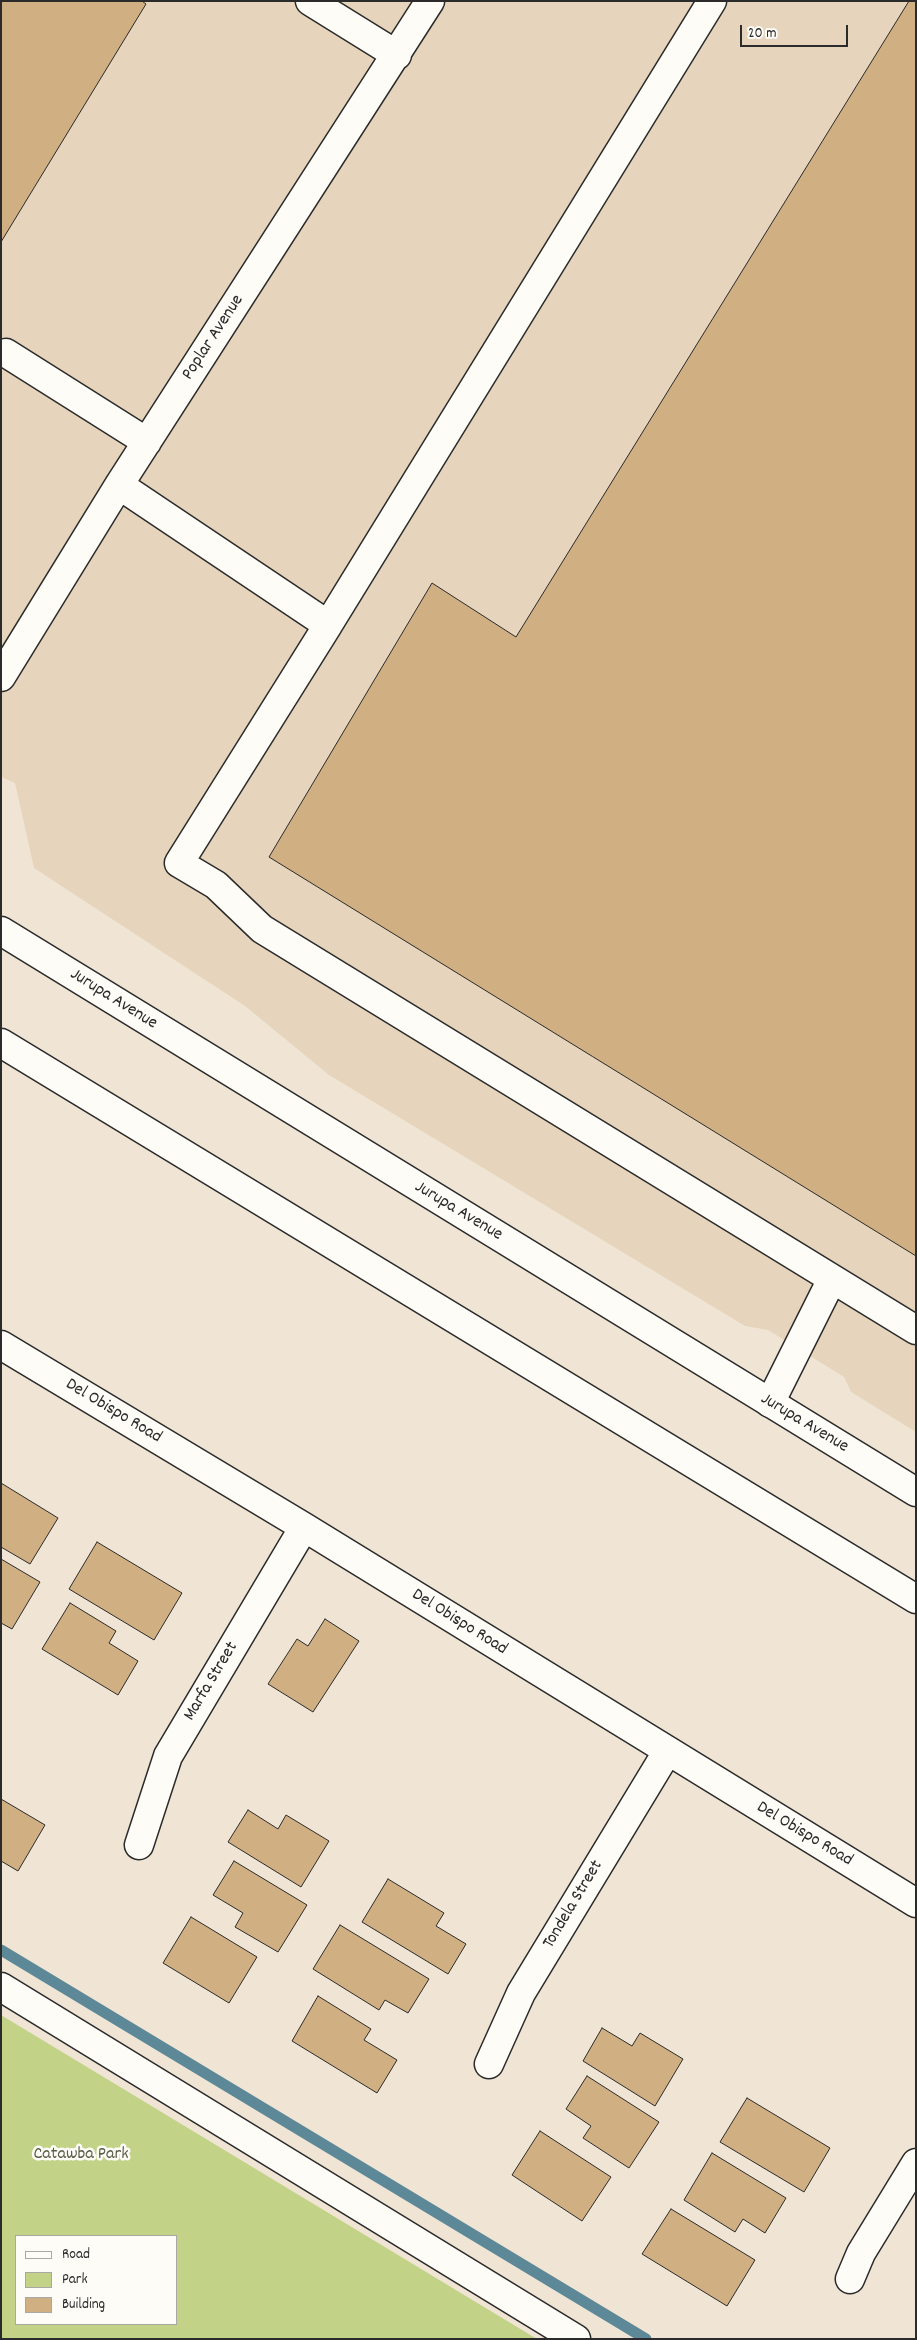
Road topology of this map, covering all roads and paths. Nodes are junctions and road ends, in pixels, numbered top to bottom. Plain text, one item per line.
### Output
1 (310, 1) edge
2 (430, 1) edge
3 (712, 1) edge
4 (397, 55) junction
5 (6, 353) dead end
6 (147, 442) junction
7 (119, 485) junction
8 (328, 625) junction
9 (1, 677) edge
10 (1, 931) edge
11 (1, 1043) edge
12 (832, 1279) junction
13 (916, 1330) edge
14 (1, 1345) edge
15 (770, 1403) junction
16 (916, 1492) edge
17 (304, 1528) junction
18 (916, 1599) edge
19 (667, 1752) junction
20 (139, 1845) dead end
21 (916, 1903) edge
22 (1, 1987) edge
23 (489, 2064) dead end
24 (916, 2163) edge
25 (850, 2279) dead end
26 (576, 2339) edge

1 - 4 street
2 - 4 street, Poplar Avenue
3 - 8 street
4 - 6 street, Poplar Avenue
5 - 6 street
6 - 7 street, Poplar Avenue
7 - 8 street
7 - 9 street, Poplar Avenue
8 - 12 street
10 - 15 street, Jurupa Avenue
11 - 18 street
12 - 13 street
12 - 15 street
14 - 17 street, Del Obispo Road
15 - 16 street, Jurupa Avenue
17 - 19 street, Del Obispo Road
17 - 20 street, Marfa Street
19 - 21 street, Del Obispo Road
19 - 23 street, Tondela Street
22 - 26 street
24 - 25 street

